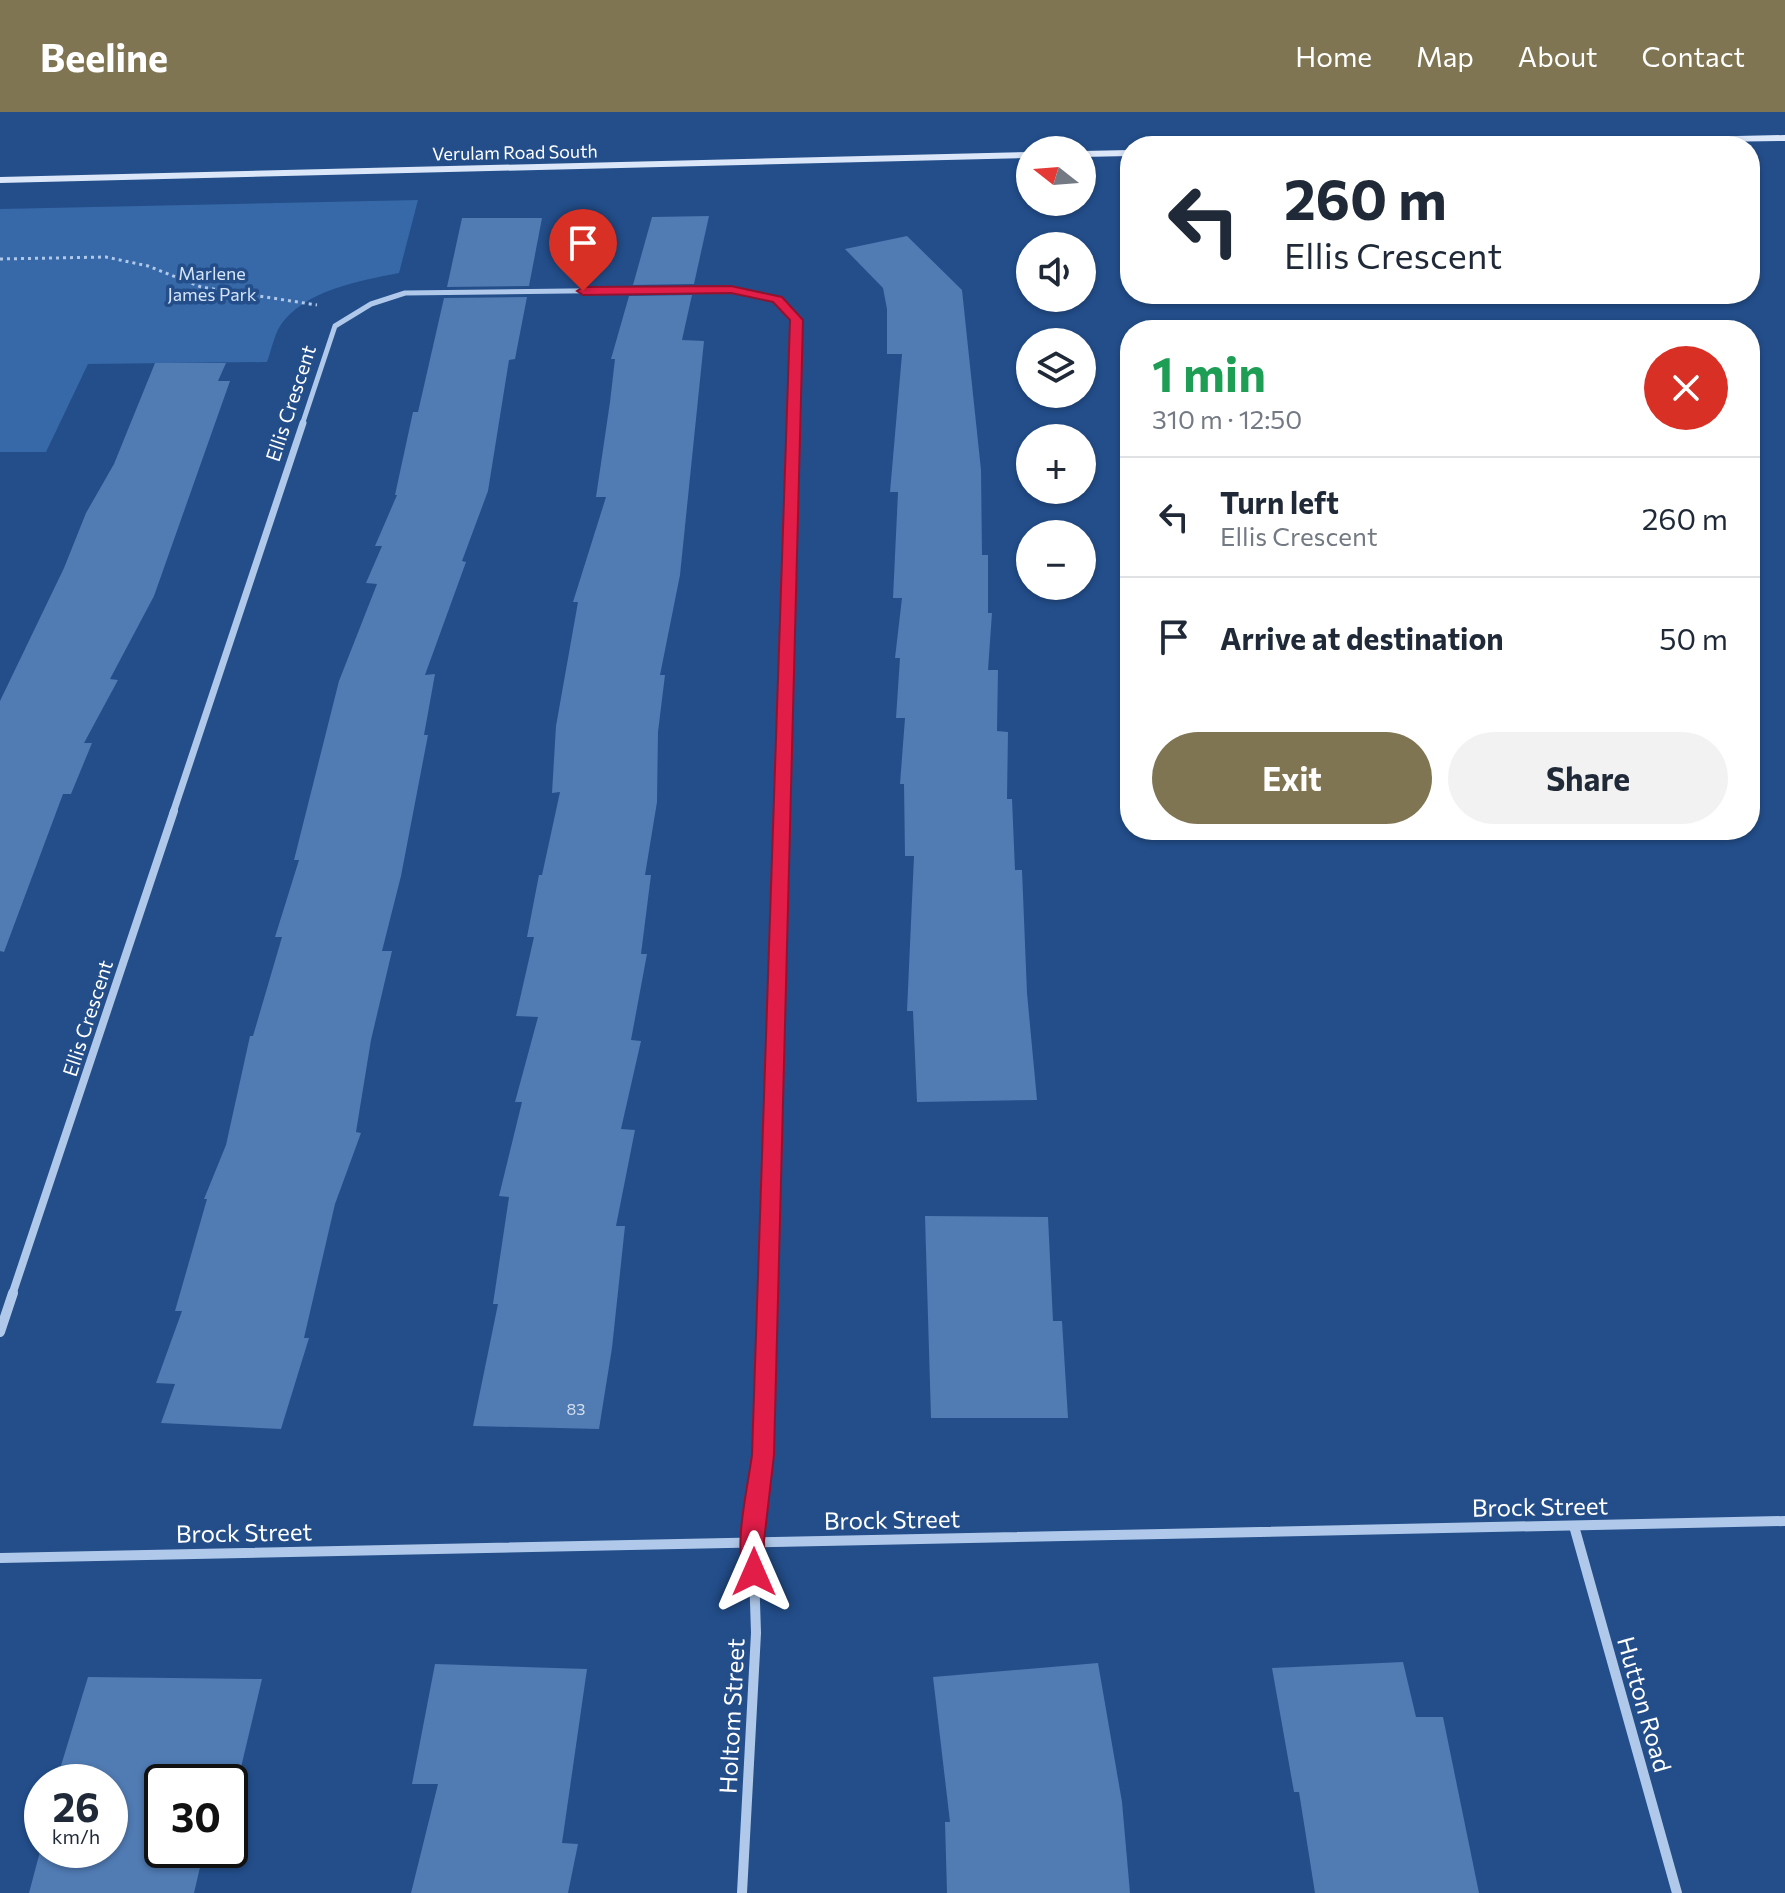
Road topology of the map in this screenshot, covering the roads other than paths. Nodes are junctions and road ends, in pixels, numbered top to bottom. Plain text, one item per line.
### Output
1 (1785, 138) edge
2 (1760, 139) edge
3 (1120, 153) edge
4 (1096, 154) edge
5 (1016, 155) edge
6 (0, 180) edge
7 (0, 1332) edge
8 (1785, 1521) edge
9 (1574, 1526) junction
10 (753, 1541) junction
11 (0, 1558) edge
12 (742, 1893) edge
13 (1677, 1893) edge

1 - 2 main road
3 - 4 main road
5 - 6 main road, Verulam Road South
7 - 10 street, Ellis Crescent
8 - 9 street, Brock Street
9 - 10 street, Brock Street
9 - 13 street, Hutton Road
10 - 11 street, Brock Street
10 - 12 street, Holtom Street

